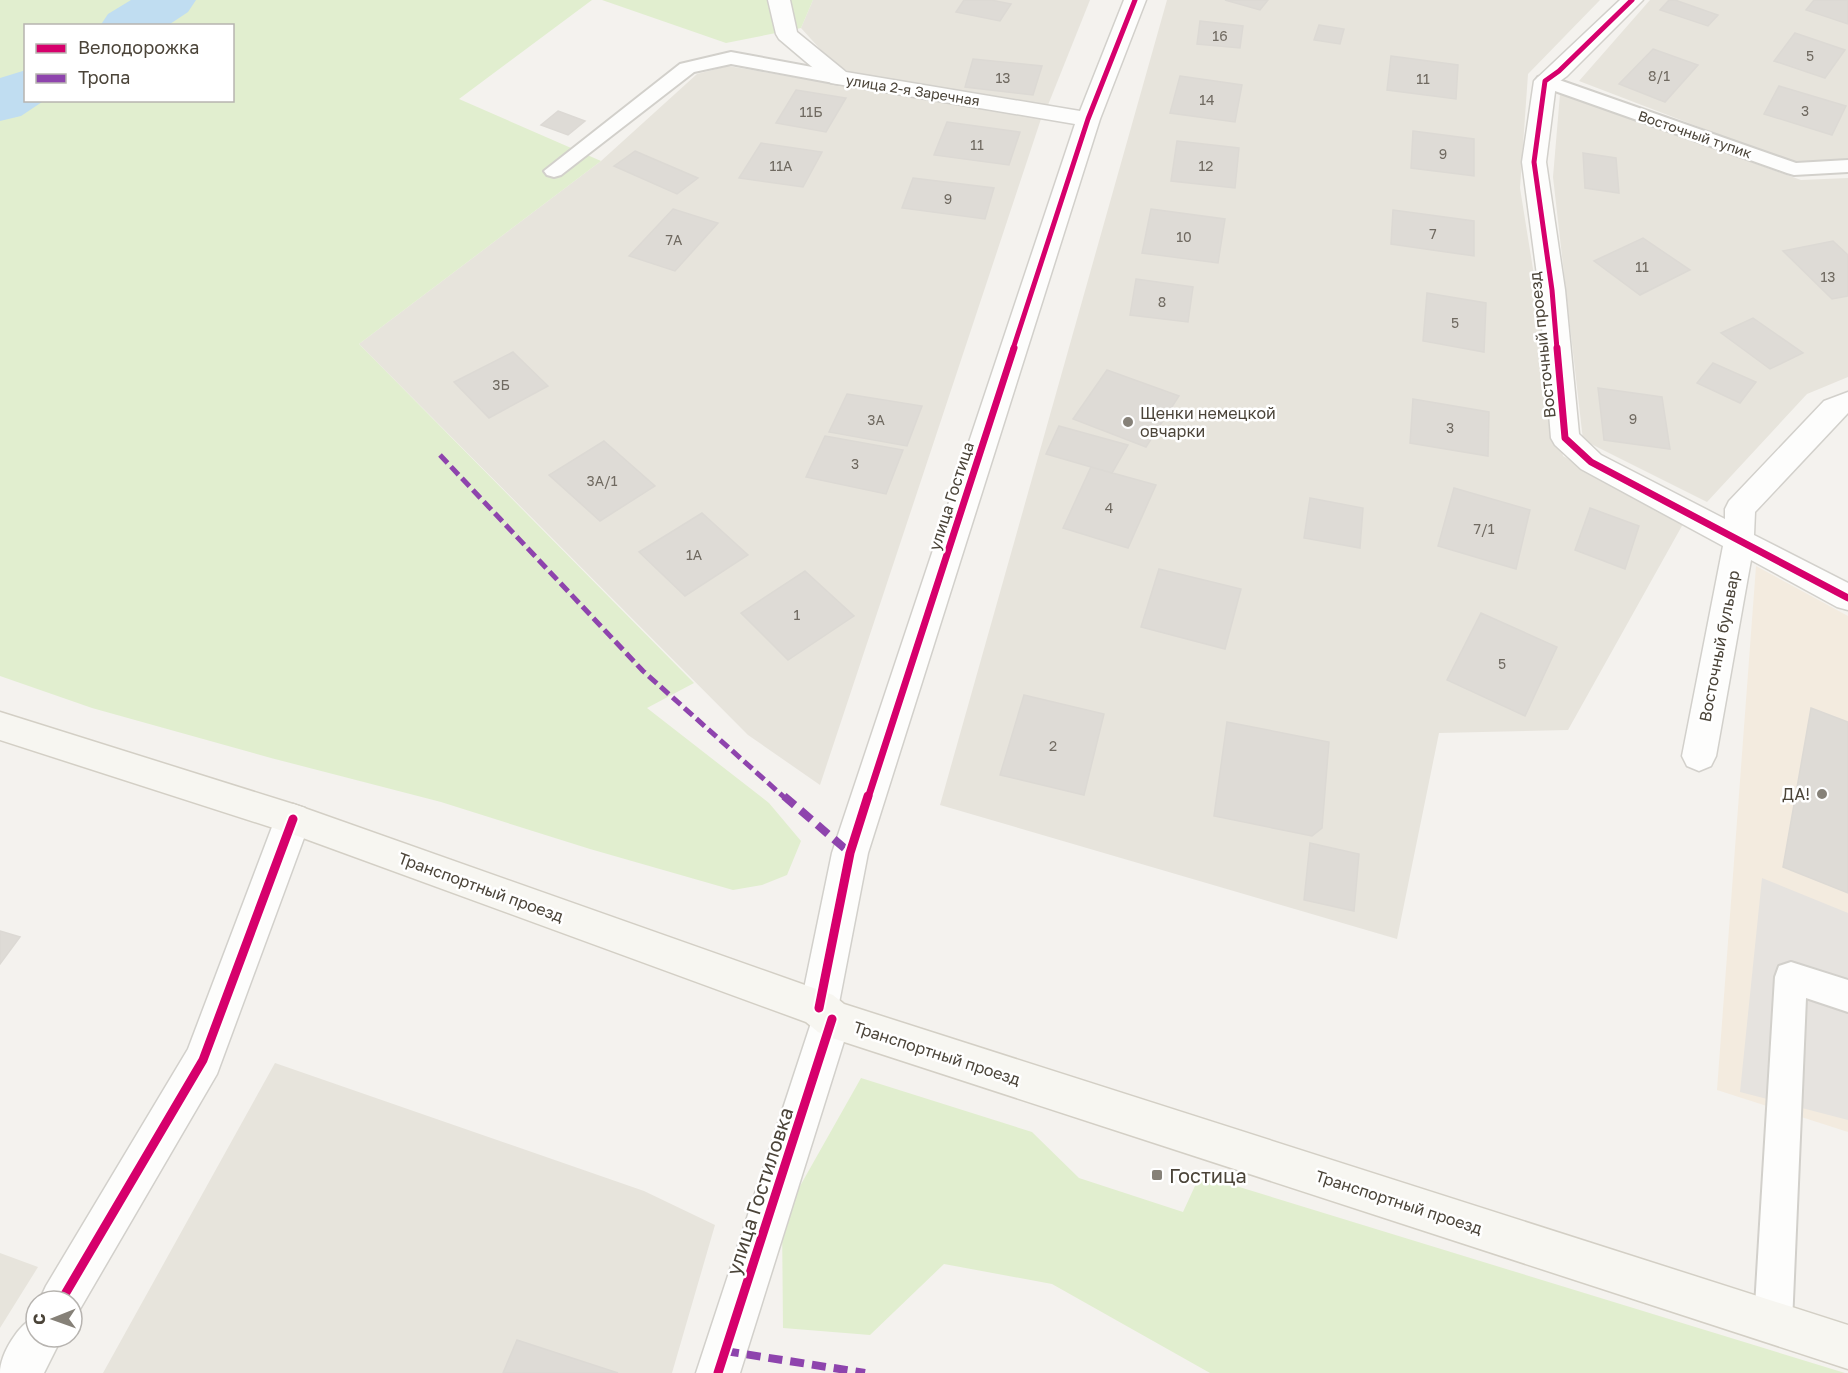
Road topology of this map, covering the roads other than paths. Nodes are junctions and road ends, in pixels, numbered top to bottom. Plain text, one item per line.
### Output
1 (779, 0) edge
2 (1135, 0) edge
3 (1632, 0) edge
4 (839, 78) junction
5 (1545, 81) junction
6 (1088, 119) junction
7 (1848, 166) edge
8 (554, 171) dead end
9 (1848, 402) edge
10 (1739, 540) junction
11 (1848, 598) edge
12 (0, 726) edge
13 (1699, 756) dead end
14 (293, 819) junction
15 (1848, 996) edge
16 (825, 1014) junction
17 (68, 1289) edge
18 (1773, 1323) junction
19 (1848, 1347) edge
20 (33, 1349) edge
21 (19, 1373) edge
22 (718, 1373) edge

1 - 4 street, улица 2-я Заречная
2 - 6 street, улица Гостица
3 - 5 street
4 - 6 street, улица 2-я Заречная
4 - 8 lane
5 - 7 lane, Восточный тупик
5 - 10 street, Восточный проезд
6 - 16 street, улица Гостица
9 - 10 street, Восточный бульвар
10 - 11 street, Восточный проезд
10 - 13 street, Восточный бульвар
12 - 14 main road, Транспортный проезд
14 - 16 main road, Транспортный проезд
14 - 17 street
15 - 18 lane
16 - 18 main road, Транспортный проезд
16 - 22 street, улица Гостиловка
18 - 19 main road, Транспортный проезд
20 - 21 street

